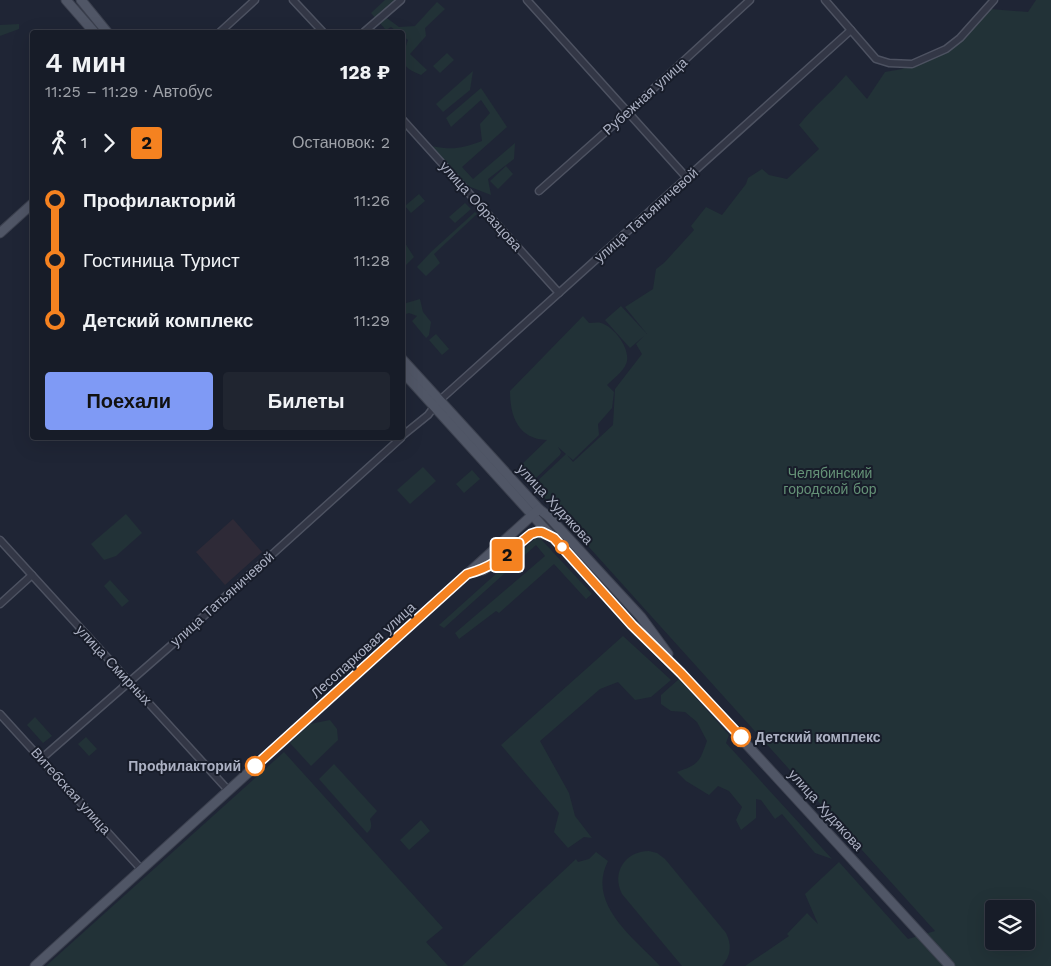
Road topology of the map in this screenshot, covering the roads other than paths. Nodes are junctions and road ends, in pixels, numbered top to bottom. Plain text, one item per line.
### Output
1 (66, 0) edge
2 (81, 0) edge
3 (255, 0) edge
4 (293, 0) edge
5 (401, 0) edge
6 (527, 0) edge
7 (750, 0) edge
8 (825, 0) edge
9 (994, 0) edge
10 (92, 30) edge
11 (105, 30) edge
12 (222, 30) edge
13 (322, 30) edge
14 (366, 30) edge
15 (851, 30) junction
16 (628, 112) junction
17 (405, 122) edge
18 (687, 178) junction
19 (539, 190) dead end
20 (30, 206) edge
21 (0, 233) edge
22 (559, 293) junction
23 (405, 363) edge
24 (405, 374) edge
25 (437, 404) junction
26 (405, 434) edge
27 (399, 440) edge
28 (536, 512) junction
29 (554, 538) junction
30 (0, 540) edge
31 (467, 574) junction
32 (32, 575) junction
33 (0, 604) edge
34 (681, 673) junction
35 (130, 681) junction
36 (0, 714) edge
37 (41, 759) junction
38 (228, 790) junction
39 (141, 869) junction
40 (35, 966) edge
41 (950, 966) edge

1 - 10 main road
2 - 11 main road
3 - 12 street
4 - 13 street
5 - 14 street
6 - 16 street
7 - 16 street, Рубежная улица
8 - 15 street
9 - 15 street
15 - 18 street, улица Татьяничевой
16 - 18 street
16 - 19 street, Рубежная улица
17 - 22 street, улица Образцова
18 - 22 street, улица Татьяничевой
20 - 21 main road
22 - 25 street, улица Татьяничевой
23 - 25 main road, улица Худякова
24 - 25 main road, улица Худякова
25 - 26 street, улица Татьяничевой
25 - 28 main road, улица Худякова
27 - 35 street, улица Татьяничевой
28 - 29 main road, улица Худякова
28 - 31 main road, Лесопарковая улица
28 - 34 main road, улица Худякова
29 - 31 main road
29 - 34 main road, улица Худякова
30 - 32 street, улица Смирных
31 - 38 main road, Лесопарковая улица
32 - 33 street
32 - 35 street, улица Смирных
34 - 41 main road, улица Худякова
35 - 37 street, улица Татьяничевой
35 - 38 street, улица Смирных
36 - 37 street, Витебская улица
37 - 39 street, Витебская улица
38 - 39 main road, Лесопарковая улица
39 - 40 main road, Лесопарковая улица

